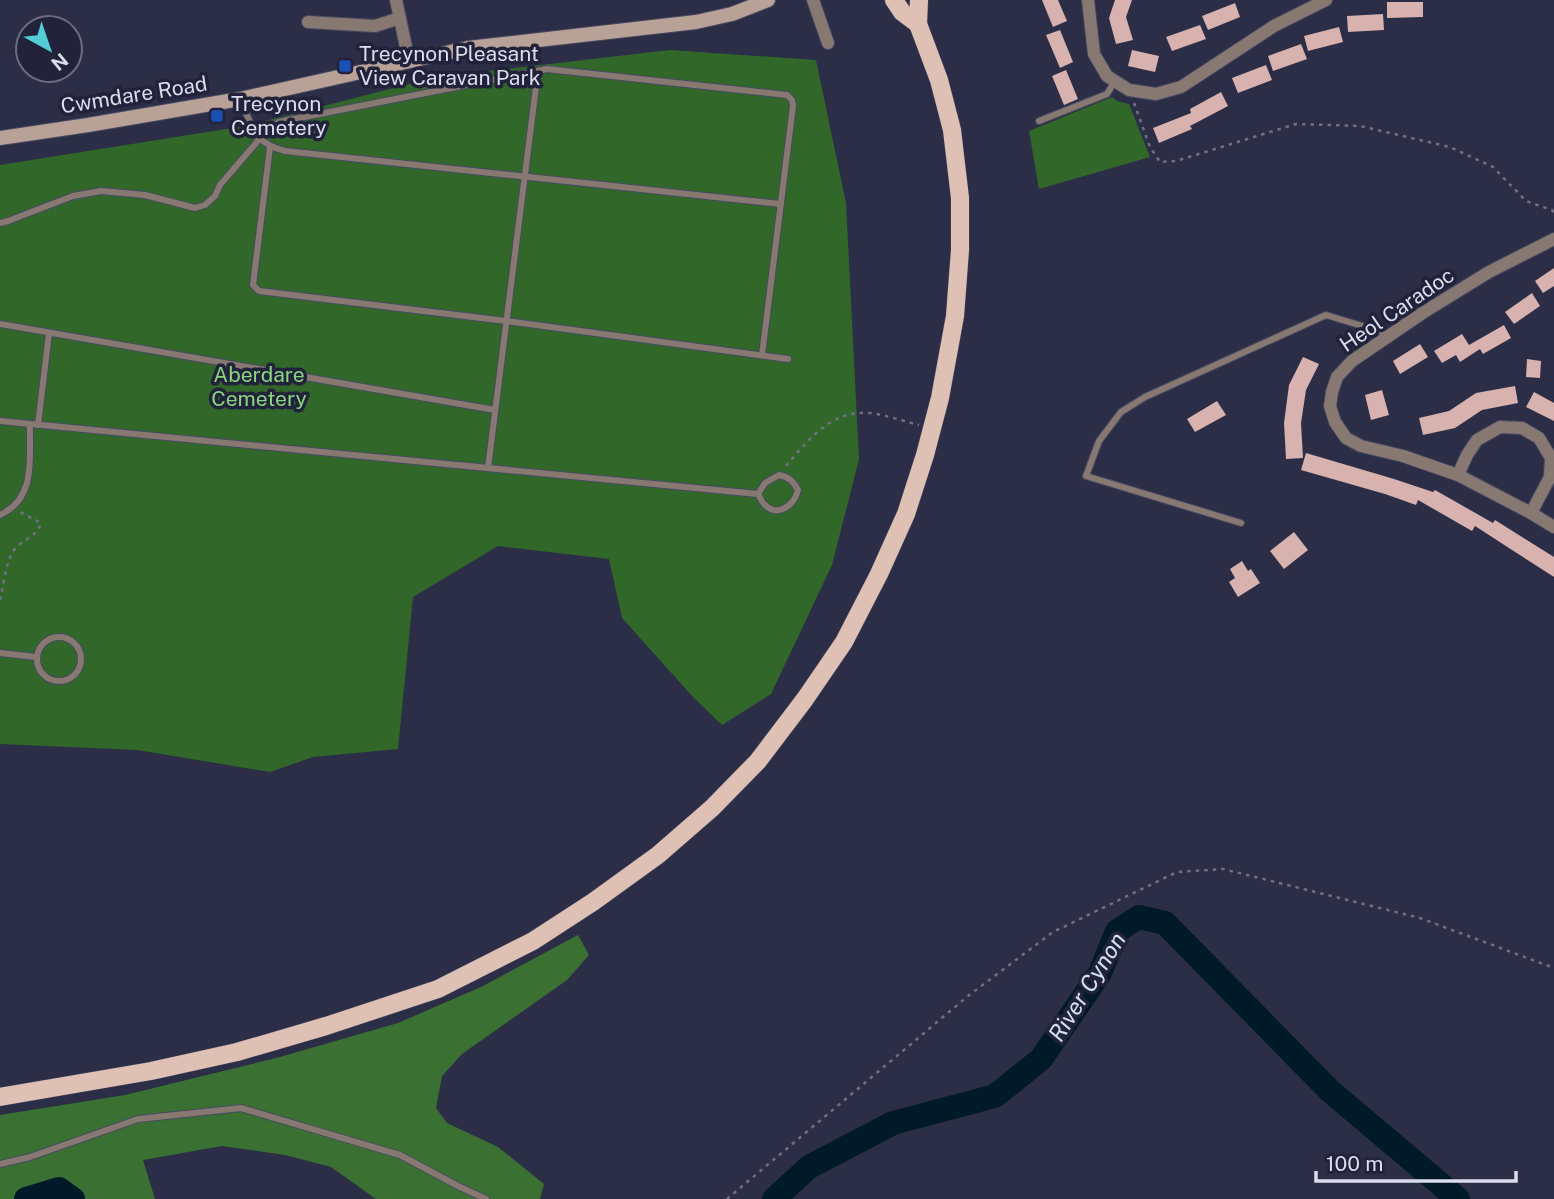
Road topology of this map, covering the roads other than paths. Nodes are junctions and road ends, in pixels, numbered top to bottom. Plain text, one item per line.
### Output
1 (396, 0) edge
2 (768, 0) edge
3 (813, 0) edge
4 (894, 0) edge
5 (919, 0) edge
6 (1088, 0) edge
7 (1326, 0) edge
8 (400, 18) junction
9 (308, 22) dead end
10 (918, 24) junction
11 (828, 43) dead end
12 (409, 61) junction
13 (538, 71) junction
14 (1115, 81) junction
15 (240, 99) junction
16 (1039, 121) dead end
17 (0, 138) edge
18 (259, 139) junction
19 (270, 147) junction
20 (524, 177) junction
21 (781, 204) junction
22 (0, 223) edge
23 (1554, 239) edge
24 (506, 321) junction
25 (0, 324) edge
26 (49, 333) junction
27 (1391, 335) junction
28 (762, 355) junction
29 (788, 359) dead end
30 (495, 410) junction
31 (0, 421) edge
32 (34, 424) junction
33 (488, 468) junction
34 (1458, 475) junction
35 (758, 494) junction
36 (1531, 513) junction
37 (0, 515) edge
38 (1241, 523) dead end
39 (1554, 527) edge
40 (0, 653) edge
41 (36, 657) junction
42 (0, 1097) edge
43 (0, 1164) edge
44 (486, 1199) edge

1 - 8 street
2 - 12 main road, Cwmdare Road
3 - 11 street
4 - 10 main road
5 - 10 main road
6 - 14 street
7 - 14 street
8 - 9 street
8 - 12 street
10 - 42 main road
12 - 15 main road, Cwmdare Road
13 - 18 lane
13 - 20 lane
13 - 21 lane
14 - 16 lane
15 - 17 main road, Cwmdare Road
15 - 18 lane
18 - 19 lane
18 - 22 lane
19 - 20 lane
19 - 24 lane
20 - 21 lane
20 - 24 lane
21 - 28 lane
23 - 27 street, Heol Caradoc
24 - 28 lane
24 - 30 lane
25 - 26 lane
26 - 30 lane
26 - 32 lane
27 - 34 street, Heol Caradoc
27 - 38 lane
28 - 29 lane
30 - 33 lane
31 - 32 lane
32 - 33 lane
32 - 37 lane
33 - 35 lane
34 - 36 street, Heol Caradoc
34 - 36 street
35 - 35 lane
36 - 39 street, Heol Caradoc
40 - 41 lane
41 - 41 lane
43 - 44 lane

